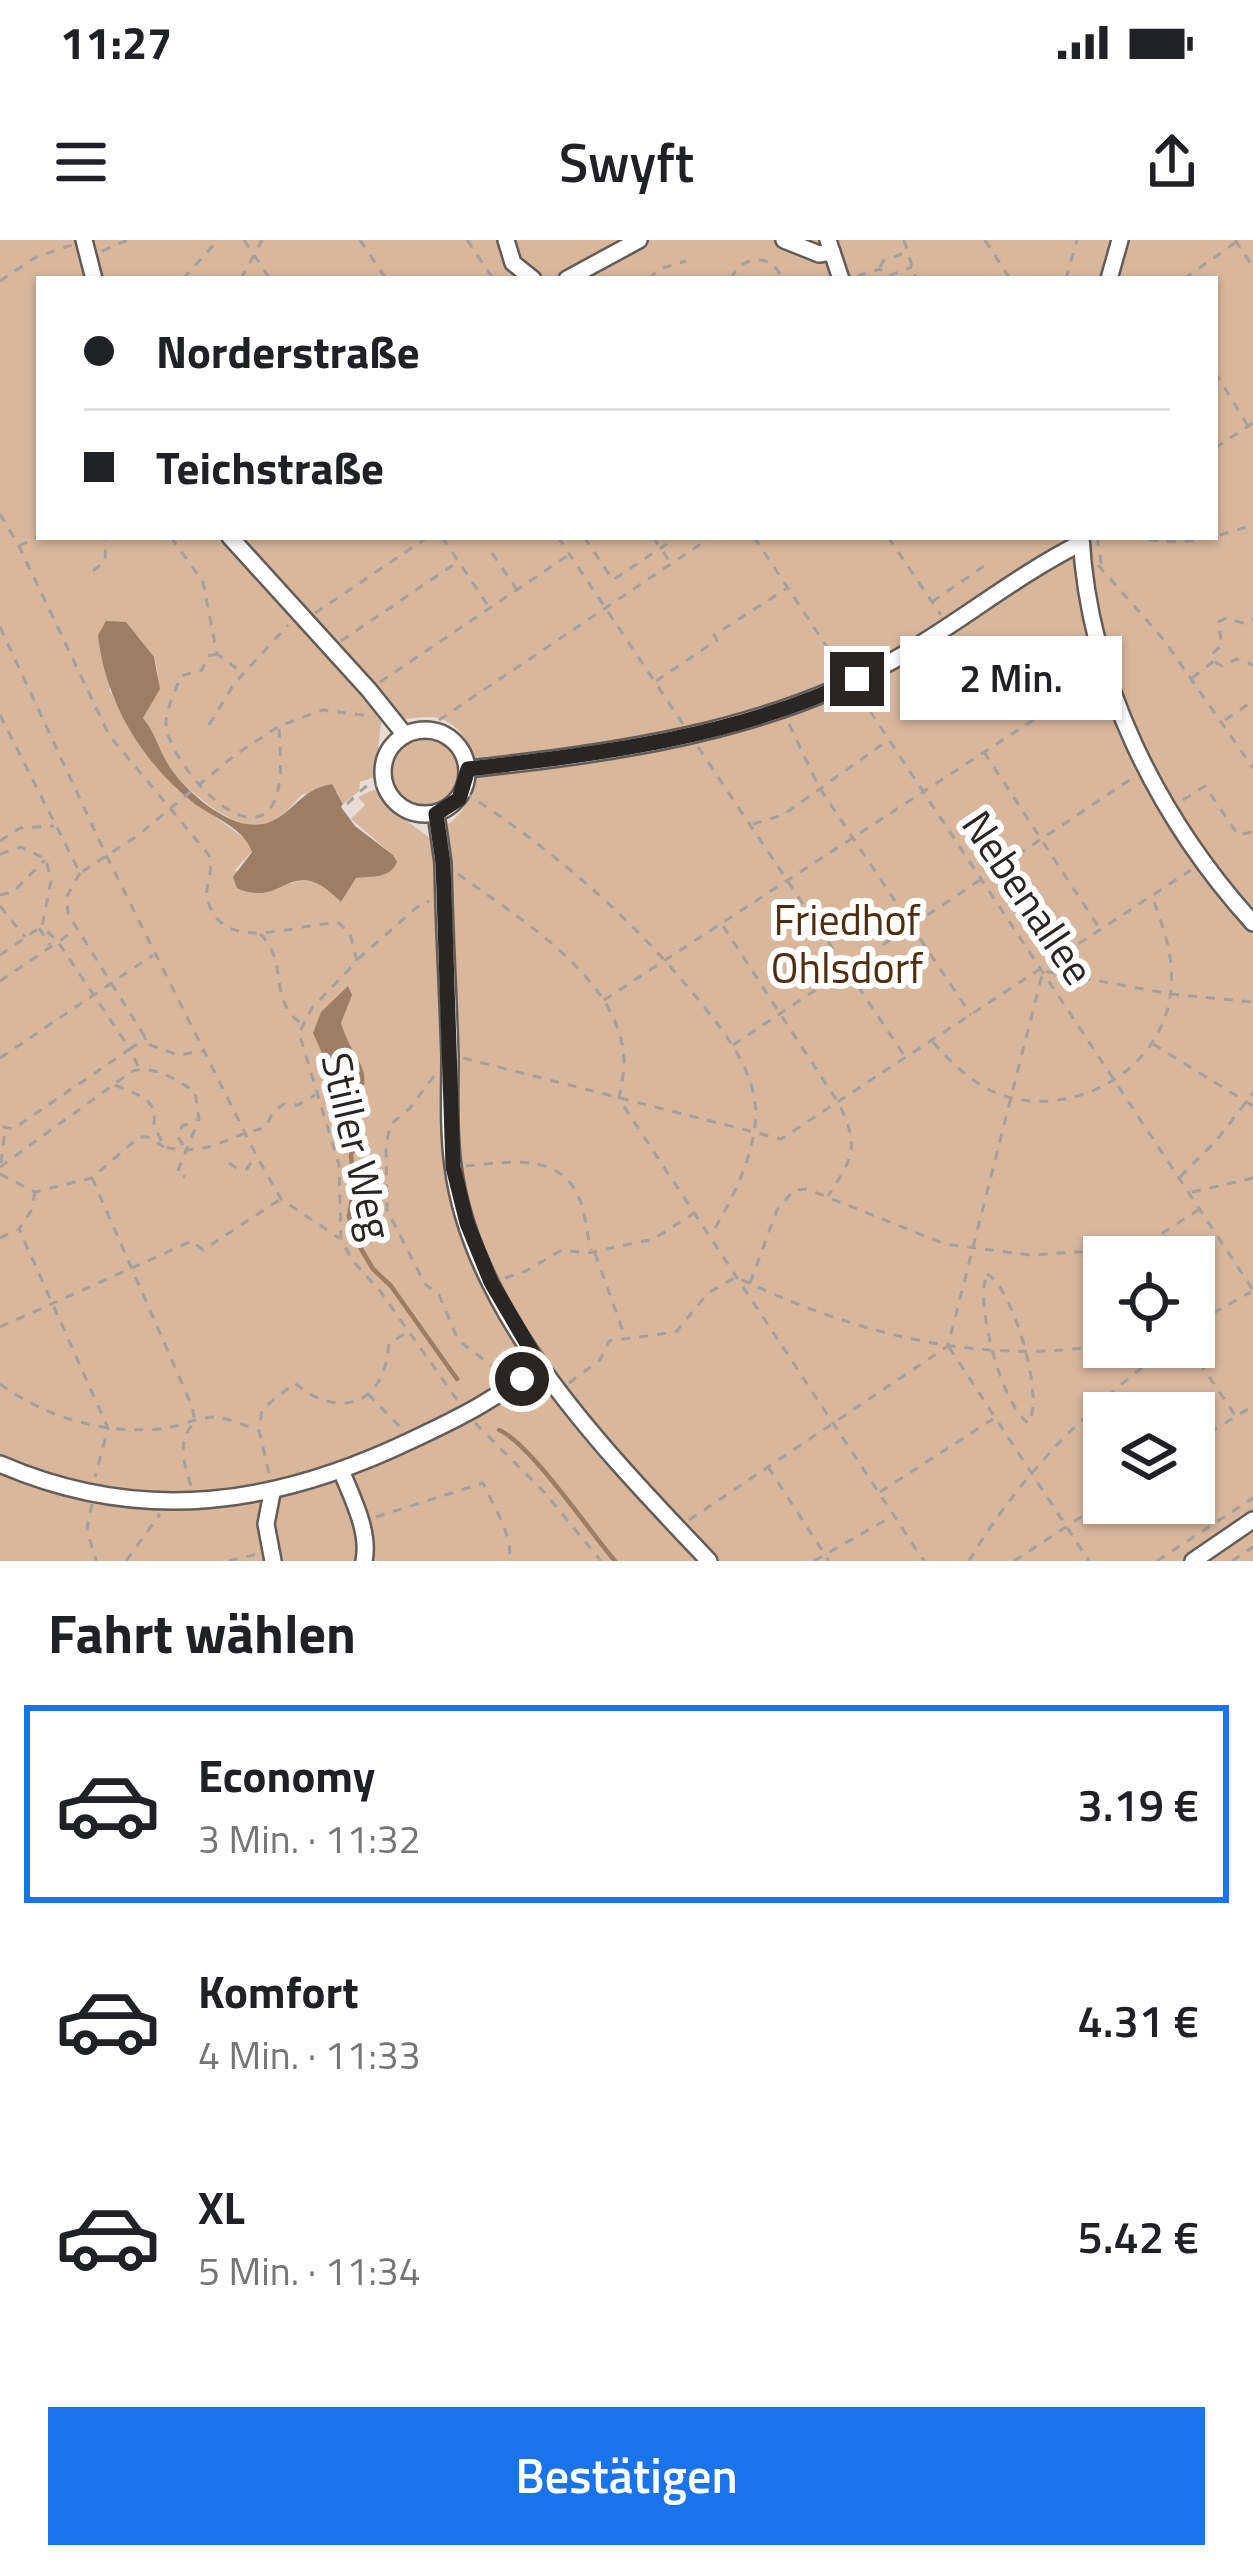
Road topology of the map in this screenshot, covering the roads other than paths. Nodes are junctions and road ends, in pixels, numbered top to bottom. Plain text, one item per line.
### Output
1 (506, 240) edge
2 (639, 240) edge
3 (784, 240) edge
4 (1120, 240) edge
5 (85, 245) edge
6 (830, 246) edge
7 (603, 247) edge
8 (93, 276) edge
9 (529, 276) edge
10 (570, 276) edge
11 (844, 276) edge
12 (1110, 276) edge
13 (233, 540) edge
14 (1081, 540) edge
15 (1083, 540) edge
16 (405, 735) junction
17 (468, 769) junction
18 (436, 814) junction
19 (1253, 923) edge
20 (539, 1364) junction
21 (0, 1464) edge
22 (341, 1470) junction
23 (272, 1493) junction
24 (1253, 1520) edge
25 (271, 1556) edge
26 (364, 1561) edge
27 (709, 1561) edge
28 (1193, 1561) edge

1 - 9 street
2 - 7 street
3 - 6 street
4 - 12 street
5 - 8 street
6 - 11 street
7 - 10 street
13 - 16 street
14 - 17 street
15 - 19 street
16 - 17 street
16 - 18 street
17 - 18 street
18 - 20 street
20 - 22 street
20 - 27 street
21 - 23 street
22 - 23 street
22 - 26 street
23 - 25 street
24 - 28 street

